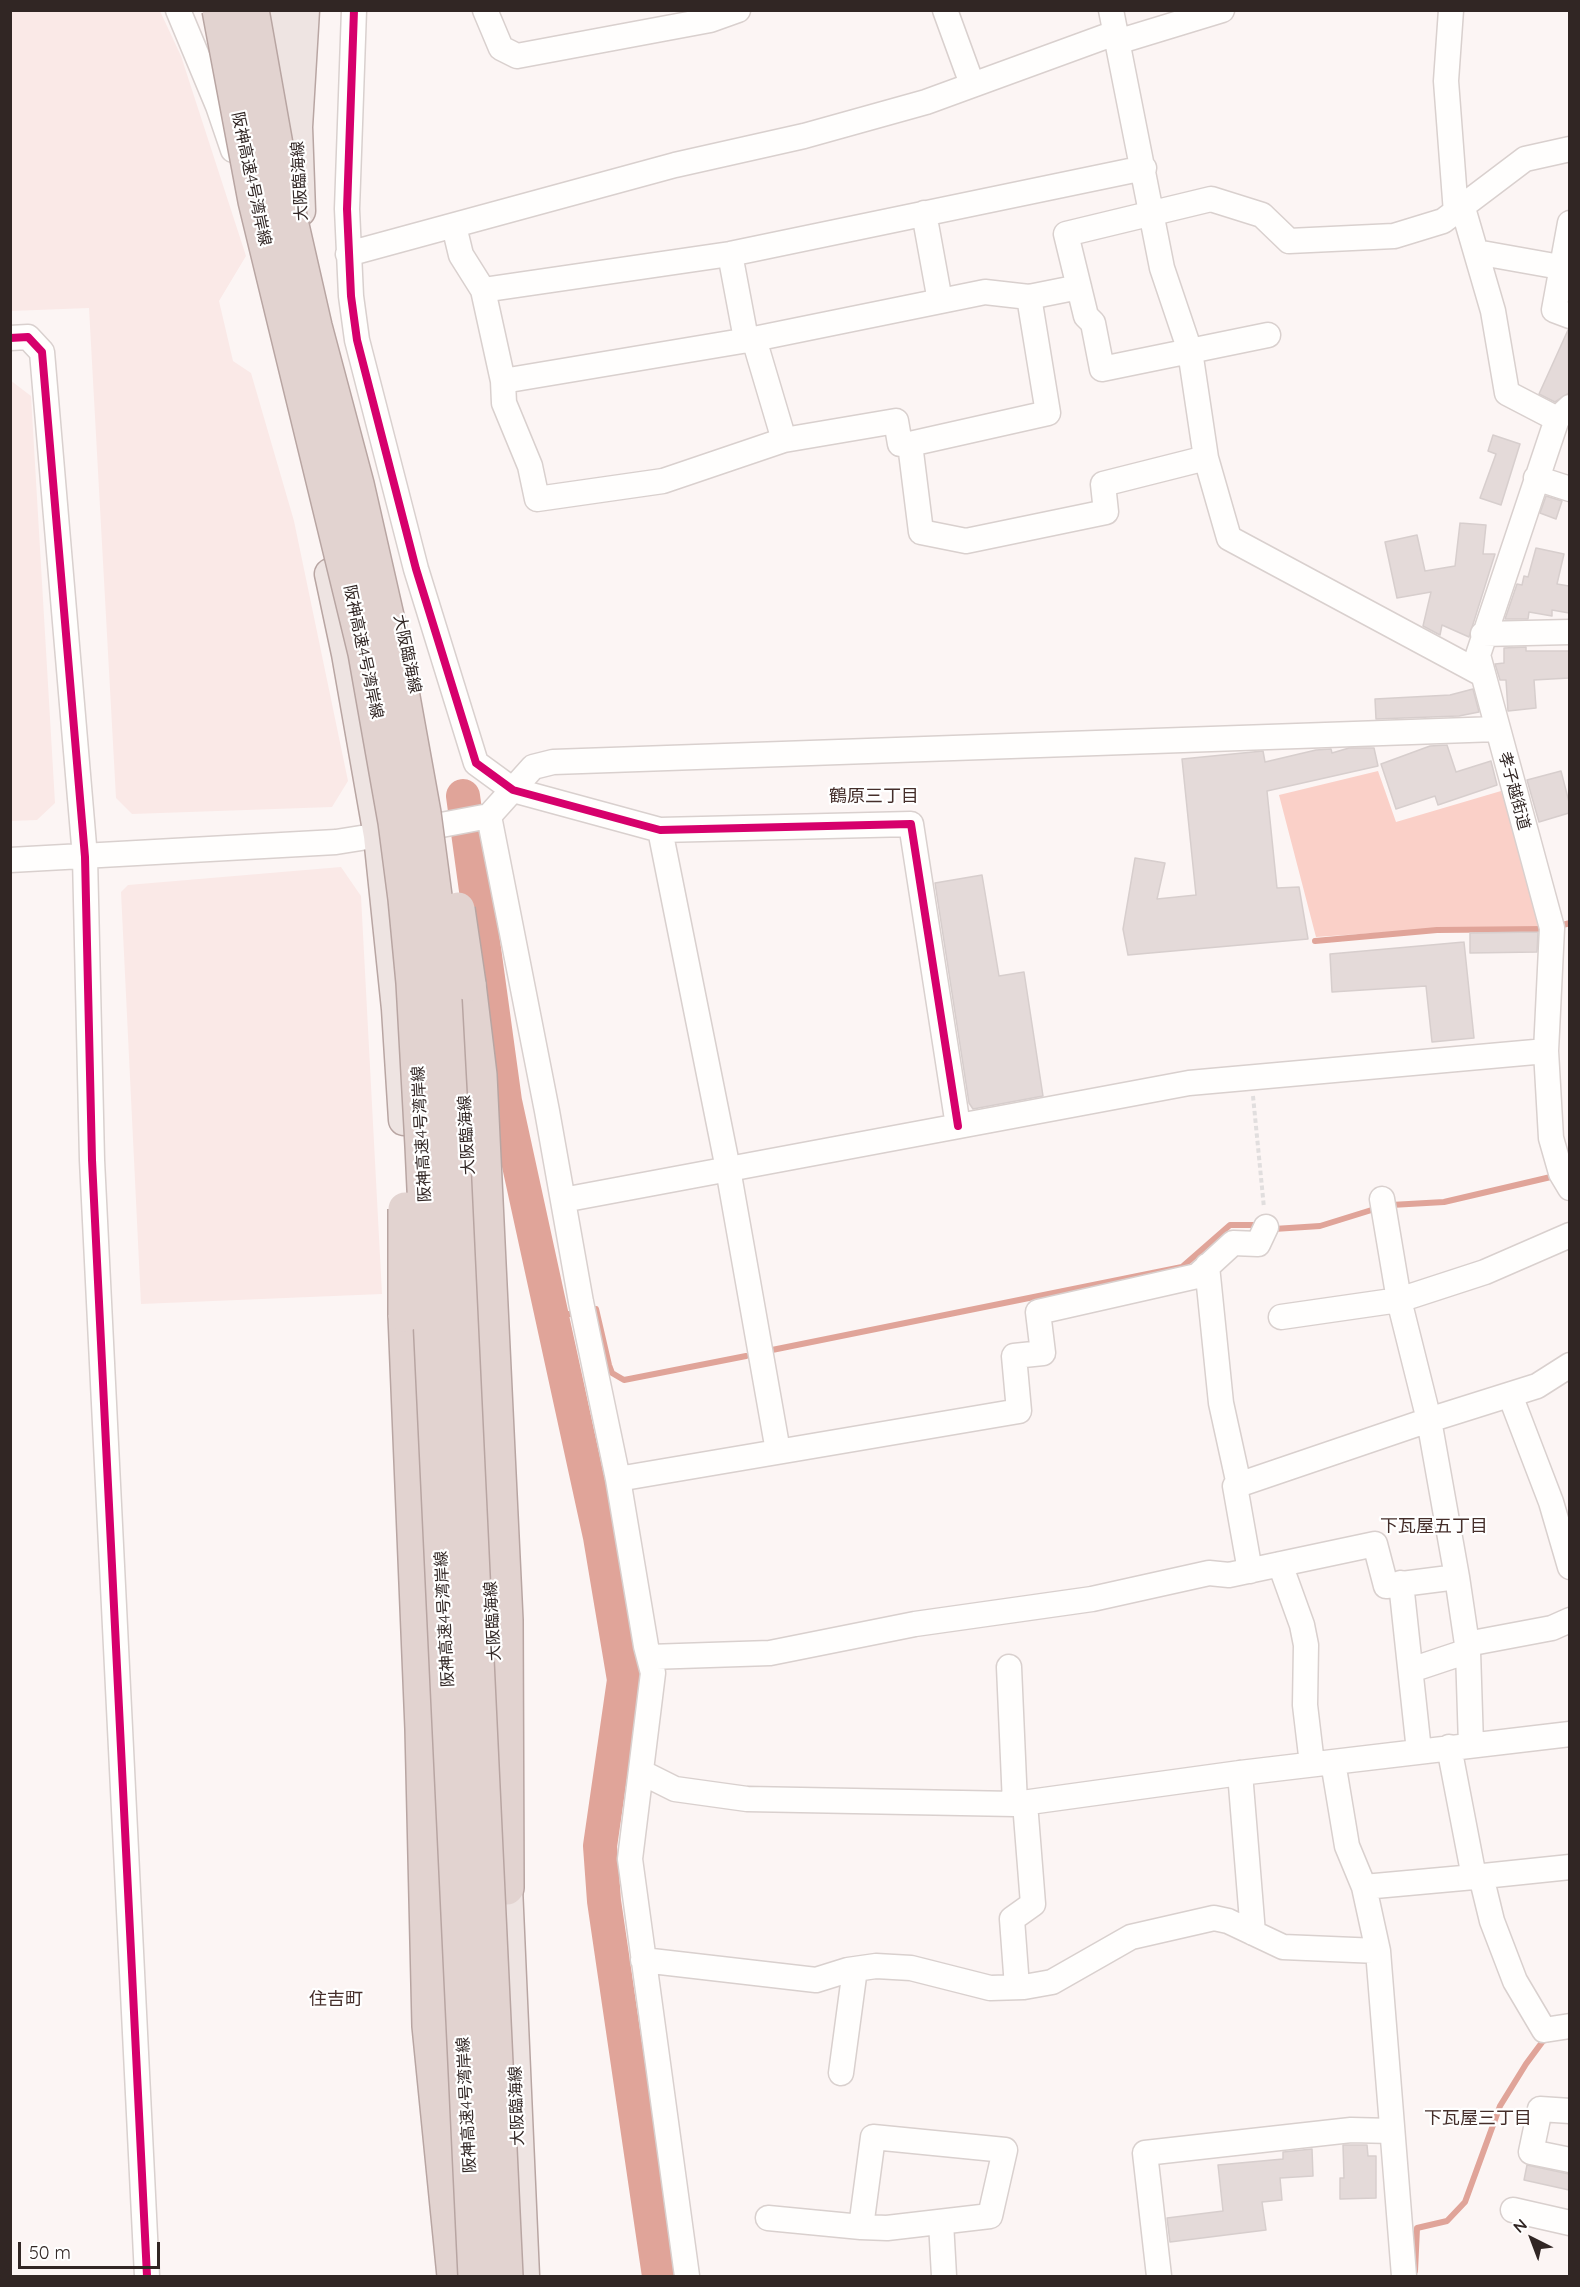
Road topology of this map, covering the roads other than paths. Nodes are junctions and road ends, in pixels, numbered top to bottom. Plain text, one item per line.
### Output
1 (178, 10) edge
2 (219, 10) edge
3 (252, 10) edge
4 (279, 10) edge
5 (304, 10) edge
6 (354, 10) edge
7 (485, 10) edge
8 (738, 10) edge
9 (945, 10) edge
10 (1222, 10) edge
11 (1451, 10) edge
12 (1115, 29) edge
13 (972, 84) junction
14 (1569, 149) edge
15 (1144, 168) junction
16 (1460, 210) junction
17 (924, 213) junction
18 (1152, 213) junction
19 (1569, 223) edge
20 (454, 226) junction
21 (1476, 252) junction
22 (348, 254) junction
23 (730, 254) junction
24 (273, 266) junction
25 (1560, 267) junction
26 (1079, 287) junction
27 (483, 290) junction
28 (1029, 297) junction
29 (940, 301) junction
30 (1569, 316) edge
31 (1268, 335) dead end
32 (10, 338) edge
33 (750, 339) junction
34 (1190, 351) junction
35 (503, 381) junction
36 (1563, 413) edge
37 (784, 440) junction
38 (910, 444) junction
39 (1206, 459) junction
40 (1536, 478) junction
41 (357, 484) junction
42 (1569, 489) edge
43 (1569, 632) edge
44 (1484, 634) junction
45 (365, 653) junction
46 (1482, 674) junction
47 (1497, 729) junction
48 (513, 790) junction
49 (489, 816) junction
50 (436, 826) junction
51 (660, 830) junction
52 (379, 836) junction
53 (85, 857) junction
54 (10, 860) edge
55 (1560, 953) edge
56 (1546, 1051) junction
57 (958, 1126) junction
58 (728, 1169) junction
59 (1569, 1188) edge
60 (1382, 1199) dead end
61 (563, 1200) junction
62 (1266, 1227) road end
63 (1569, 1235) edge
64 (1207, 1266) junction
65 (1399, 1300) junction
66 (1281, 1317) dead end
67 (1569, 1365) edge
68 (1510, 1395) junction
69 (1429, 1420) junction
70 (778, 1451) junction
71 (618, 1479) junction
72 (1239, 1485) junction
73 (1280, 1564) junction
74 (1569, 1567) edge
75 (1250, 1571) junction
76 (1457, 1577) junction
77 (1401, 1583) junction
78 (1569, 1620) edge
79 (1468, 1648) junction
80 (649, 1657) junction
81 (1009, 1667) dead end
82 (1411, 1670) junction
83 (1569, 1734) edge
84 (1460, 1746) junction
85 (1419, 1751) junction
86 (1322, 1763) junction
87 (643, 1773) junction
88 (1240, 1773) junction
89 (1020, 1804) junction
90 (1569, 1867) edge
91 (1477, 1876) junction
92 (1364, 1887) junction
93 (507, 1888) junction
94 (1253, 1934) junction
95 (1378, 1951) junction
96 (643, 1960) junction
97 (855, 1969) junction
98 (1017, 1987) junction
99 (1569, 2026) edge
100 (842, 2073) dead end
101 (1569, 2111) edge
102 (1392, 2131) junction
103 (1569, 2160) edge
104 (1513, 2211) dead end
105 (768, 2218) dead end
106 (941, 2222) junction
107 (1569, 2223) edge
108 (861, 2227) junction
109 (147, 2277) edge
110 (455, 2277) edge
111 (475, 2277) edge
112 (506, 2277) edge
113 (524, 2277) edge
114 (687, 2277) edge
115 (944, 2277) edge
116 (1159, 2277) edge
117 (1404, 2277) edge

1 - 24 street
2 - 45 highway, 阪神高速4号湾岸線, bridge
3 - 41 highway, 阪神高速4号湾岸線, bridge
4 - 24 main road, 大阪臨海線
5 - 50 main road, 大阪臨海線
6 - 22 street
7 - 8 street
9 - 13 street
10 - 12 street
11 - 16 street
12 - 13 street
12 - 15 street
13 - 20 street
14 - 16 street
15 - 17 street
15 - 18 street
16 - 18 street
16 - 21 street
17 - 23 street
17 - 29 street
18 - 26 street
18 - 34 street
19 - 25 street
20 - 22 street
20 - 27 street
21 - 25 street
21 - 36 street
22 - 48 street
23 - 27 street
23 - 33 street
24 - 52 main road, 大阪臨海線
25 - 30 street
26 - 28 street
26 - 34 street
27 - 35 street
28 - 29 street
28 - 38 street
29 - 33 street
31 - 34 street
32 - 53 street
33 - 35 street
33 - 37 street
34 - 39 street
35 - 37 street
36 - 40 street, 孝子越街道
37 - 38 street
38 - 39 street
39 - 46 street
40 - 42 street
40 - 44 street, 孝子越街道
41 - 93 highway, bridge
41 - 112 highway, 阪神高速4号湾岸線, bridge
43 - 44 street
44 - 46 street, 孝子越街道
45 - 110 highway, bridge
45 - 111 highway, 阪神高速4号湾岸線, bridge
46 - 47 street, 孝子越街道
47 - 48 street
47 - 55 street, 孝子越街道
48 - 49 street
48 - 51 street
49 - 50 street
49 - 61 street
50 - 52 street
50 - 93 main road, 大阪臨海線
51 - 57 street
51 - 58 street
52 - 53 street
52 - 110 main road, 大阪臨海線
53 - 54 street
53 - 109 street
55 - 56 street, 孝子越街道
56 - 57 street
56 - 59 street, 孝子越街道
57 - 58 street
58 - 61 street
58 - 70 street
60 - 65 street
61 - 71 street
62 - 64 street
63 - 65 street
64 - 70 street
64 - 72 street
65 - 66 street
65 - 69 street
67 - 68 street
68 - 69 street
68 - 74 street
69 - 72 street
69 - 76 street
70 - 71 street
71 - 80 street
72 - 75 street
73 - 75 street
73 - 77 street
73 - 86 street
75 - 80 street
76 - 77 street
76 - 79 street
77 - 82 street
78 - 79 street
79 - 82 street
79 - 84 street
80 - 87 street
81 - 89 street
82 - 85 street
83 - 84 street
84 - 85 street
84 - 91 street
85 - 86 street
86 - 88 street
86 - 92 street
87 - 89 street
87 - 96 street
88 - 89 street
88 - 94 street
89 - 98 street
90 - 91 street
91 - 92 street
91 - 99 street
92 - 95 street
93 - 113 main road, 大阪臨海線
94 - 95 street
94 - 98 street
95 - 102 street
96 - 97 street
96 - 114 street
97 - 98 street
97 - 100 street
101 - 103 street
102 - 116 street
102 - 117 street
104 - 107 street
105 - 108 street
106 - 108 street
106 - 108 street
106 - 115 street

